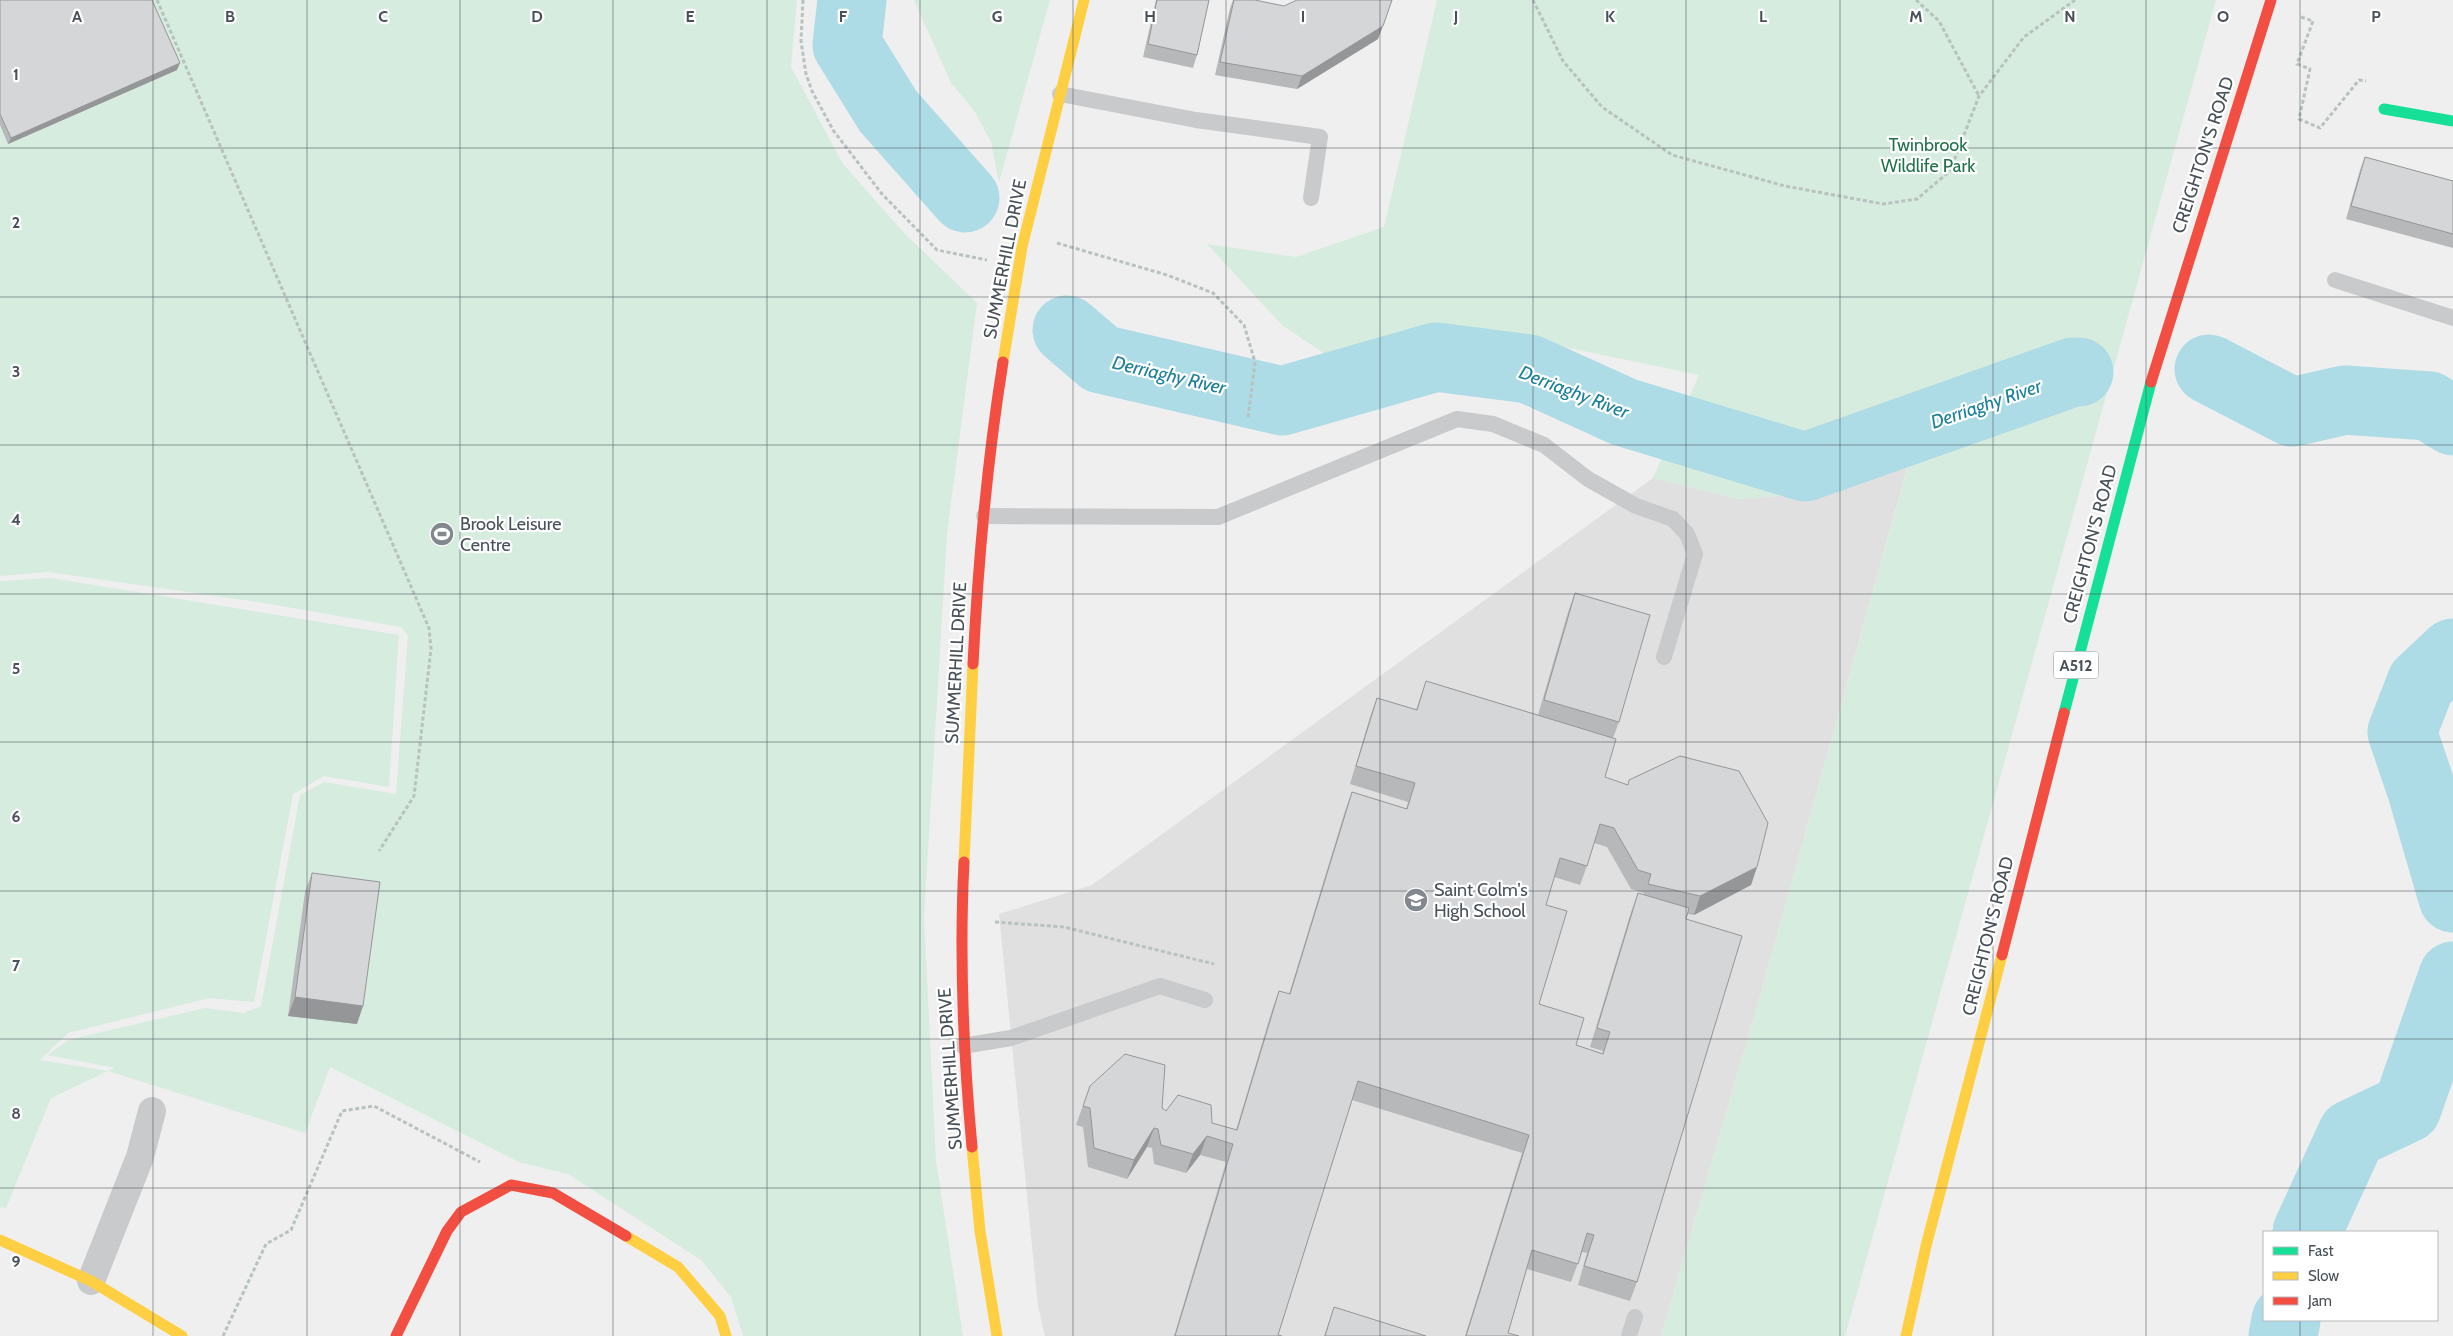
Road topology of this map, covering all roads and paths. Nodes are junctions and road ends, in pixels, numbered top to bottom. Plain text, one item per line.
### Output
1 (157, 0) edge
2 (804, 0) edge
3 (1084, 0) edge
4 (1533, 0) edge
5 (1916, 0) edge
6 (2074, 0) edge
7 (2270, 3) edge
8 (1060, 94) junction
9 (1979, 96) junction
10 (2384, 109) joint
11 (2453, 121) edge
12 (1311, 198) dead end
13 (1025, 236) junction
14 (1019, 266) junction
15 (2336, 280) dead end
16 (2453, 318) edge
17 (1248, 418) dead end
18 (984, 516) junction
19 (1664, 657) dead end
20 (379, 851) dead end
21 (960, 921) junction
22 (1214, 964) dead end
23 (1205, 1000) dead end
24 (963, 1046) junction
25 (152, 1111) dead end
26 (511, 1185) junction
27 (0, 1240) edge
28 (92, 1281) junction
29 (1635, 1317) dead end
30 (182, 1336) edge
31 (223, 1336) edge
32 (396, 1336) edge
33 (726, 1336) edge
34 (997, 1336) edge
35 (1630, 1336) edge
36 (1906, 1336) edge

1 - 20 path
2 - 14 path
3 - 8 main road, SUMMERHILL DRIVE
4 - 9 path
5 - 9 path
6 - 9 path
7 - 10 path
7 - 36 main road, CREIGHTON'S ROAD / A512
8 - 12 lane
8 - 13 main road, SUMMERHILL DRIVE
10 - 11 main road
13 - 14 main road, SUMMERHILL DRIVE
13 - 17 path
14 - 18 main road, SUMMERHILL DRIVE
15 - 16 lane
18 - 19 lane
18 - 21 main road, SUMMERHILL DRIVE
21 - 22 path
21 - 24 main road, SUMMERHILL DRIVE
23 - 24 lane
24 - 34 main road, SUMMERHILL DRIVE
25 - 28 street
26 - 31 path
26 - 32 main road
26 - 33 main road
27 - 28 main road
28 - 30 main road
29 - 35 lane

